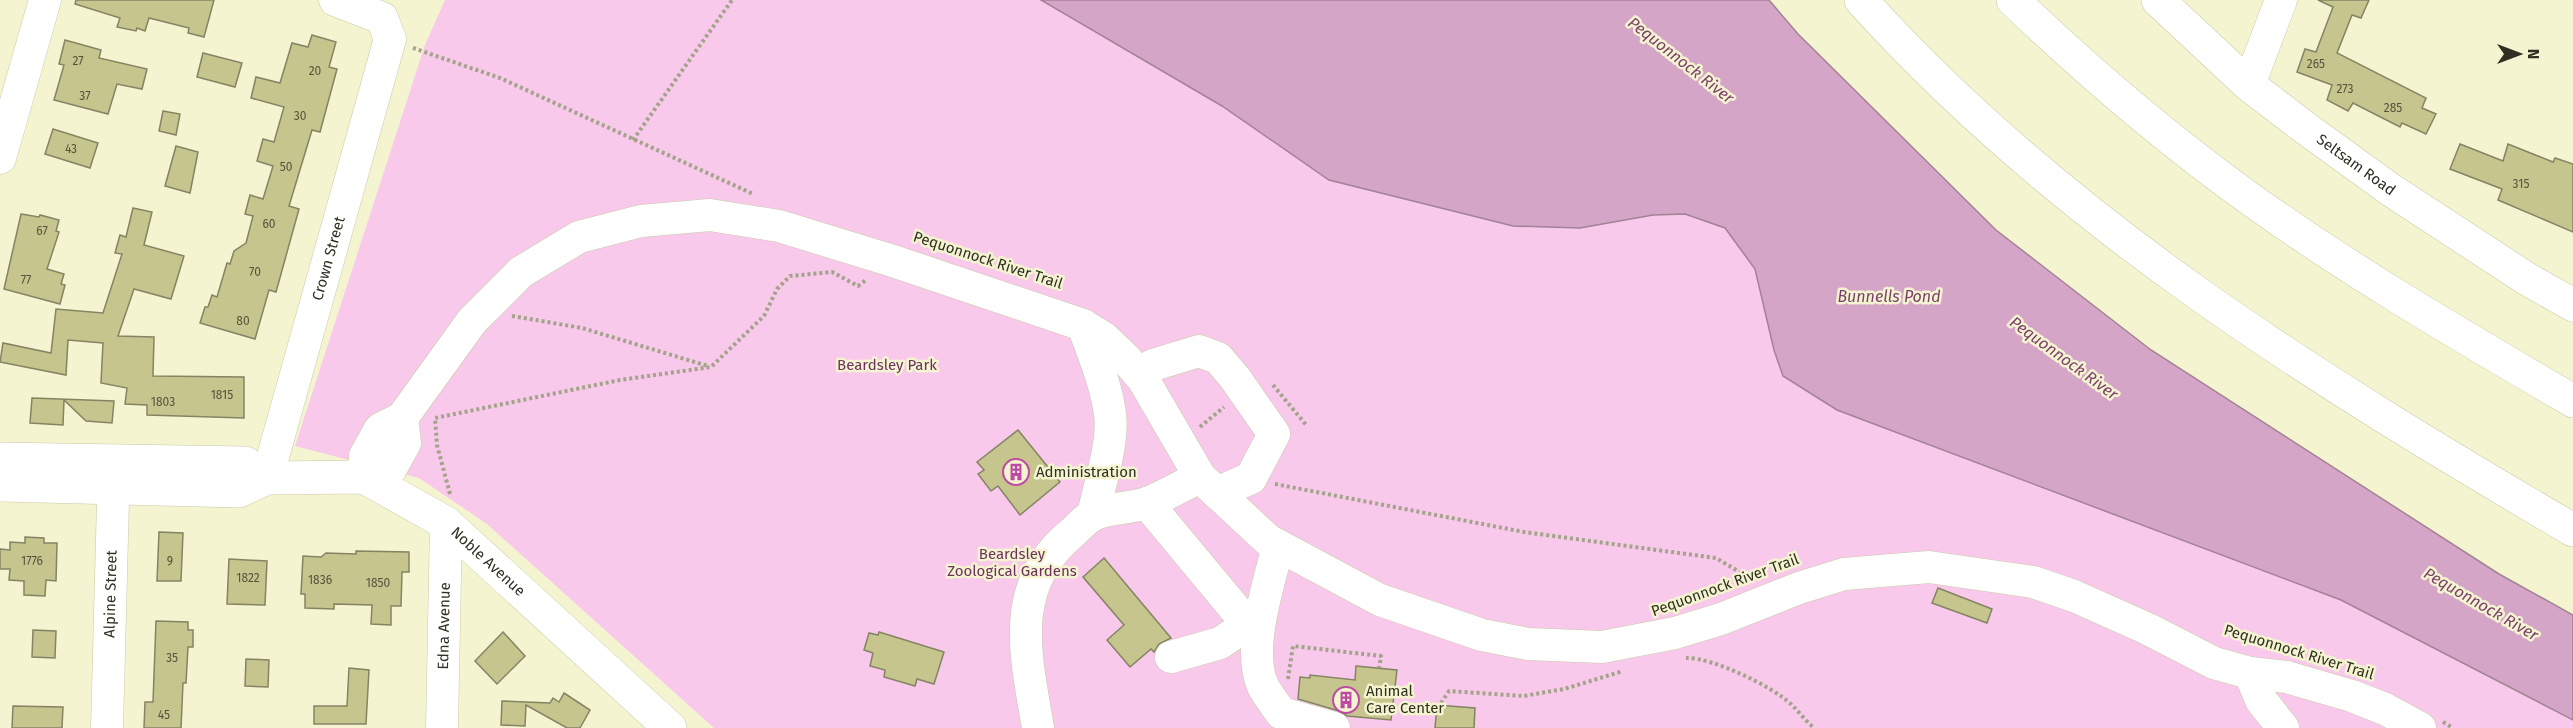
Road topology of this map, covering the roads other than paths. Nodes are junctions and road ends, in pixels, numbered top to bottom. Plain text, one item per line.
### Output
1 (45, 0) edge
2 (334, 0) edge
3 (1861, 0) edge
4 (2013, 0) edge
5 (2158, 0) edge
6 (2282, 0) edge
7 (2249, 85) junction
8 (0, 158) edge
9 (2573, 305) edge
10 (1083, 325) junction
11 (1138, 374) junction
12 (2573, 401) edge
13 (0, 459) edge
14 (114, 475) junction
15 (364, 477) junction
16 (267, 478) junction
17 (0, 485) edge
18 (1209, 485) junction
19 (1147, 503) junction
20 (1093, 515) junction
21 (440, 520) junction
22 (2573, 530) edge
23 (1278, 546) junction
24 (1259, 625) junction
25 (1171, 657) dead end
26 (2250, 673) junction
27 (2427, 722) edge
28 (107, 728) edge
29 (441, 728) edge
30 (670, 728) edge
31 (1038, 728) edge
32 (1334, 728) edge
33 (2283, 728) edge

1 - 8 street
2 - 16 street, Crown Street
3 - 22 main road
4 - 12 main road
5 - 7 main road, Seltsam Road
6 - 7 street
7 - 9 main road, Seltsam Road
10 - 11 street
10 - 15 street
10 - 20 street
11 - 18 street
11 - 18 street
13 - 14 main road
14 - 16 main road
14 - 17 main road
14 - 28 street, Alpine Street
15 - 16 main road, Noble Avenue
15 - 21 main road, Noble Avenue
18 - 19 street
18 - 23 street
19 - 20 street
19 - 24 street
20 - 31 street
21 - 29 street, Edna Avenue
21 - 30 main road, Noble Avenue
23 - 24 street
23 - 26 street
24 - 25 street
24 - 32 street
26 - 27 street
26 - 33 street

